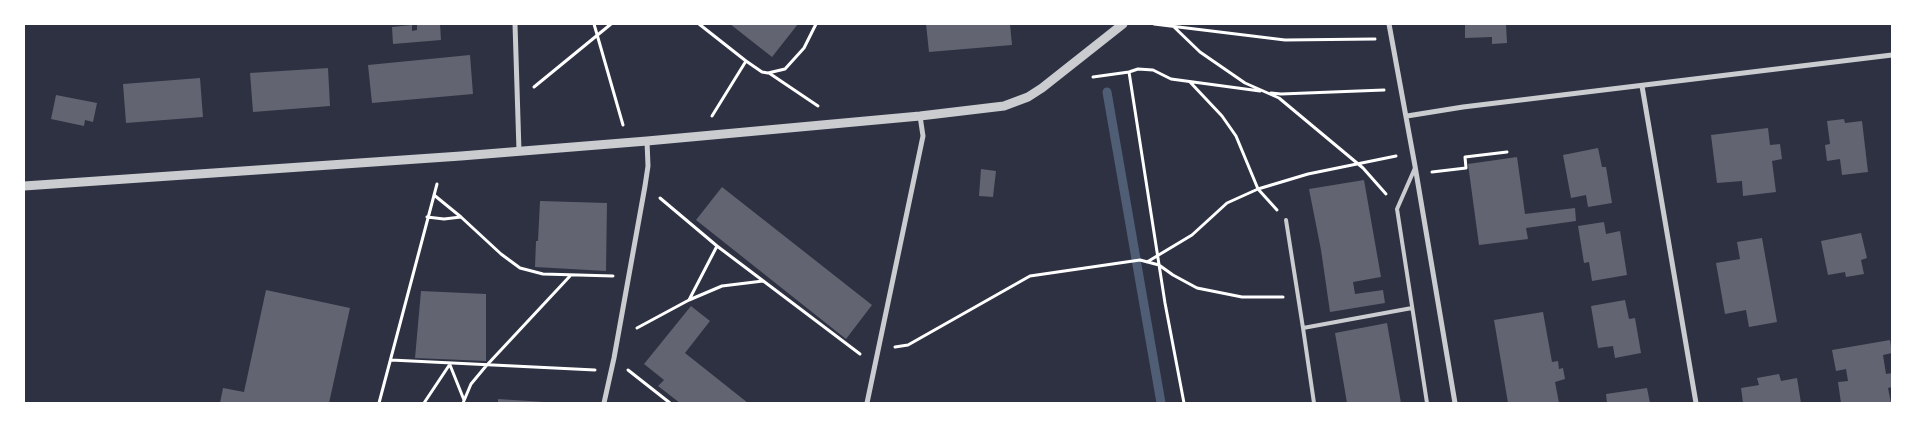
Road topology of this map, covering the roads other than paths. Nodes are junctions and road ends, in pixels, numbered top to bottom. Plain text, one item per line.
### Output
1 (515, 24) edge
2 (1123, 24) edge
3 (1389, 24) edge
4 (1892, 55) edge
5 (1642, 86) junction
6 (920, 116) junction
7 (1407, 116) junction
8 (647, 141) junction
9 (519, 151) junction
10 (1415, 166) junction
11 (24, 186) edge
12 (1286, 220) road end
13 (1412, 308) junction
14 (1303, 328) junction
15 (604, 403) edge
16 (867, 403) edge
17 (1314, 403) edge
18 (1427, 403) edge
19 (1455, 403) edge
20 (1696, 403) edge

1 - 9 street
2 - 6 street
3 - 7 street
4 - 5 street
5 - 7 street
5 - 20 street
6 - 8 street
6 - 16 street
7 - 10 street
8 - 9 street
8 - 15 street
9 - 11 street
10 - 13 lane
10 - 19 street
12 - 14 lane
13 - 14 lane
13 - 18 lane
14 - 17 lane

